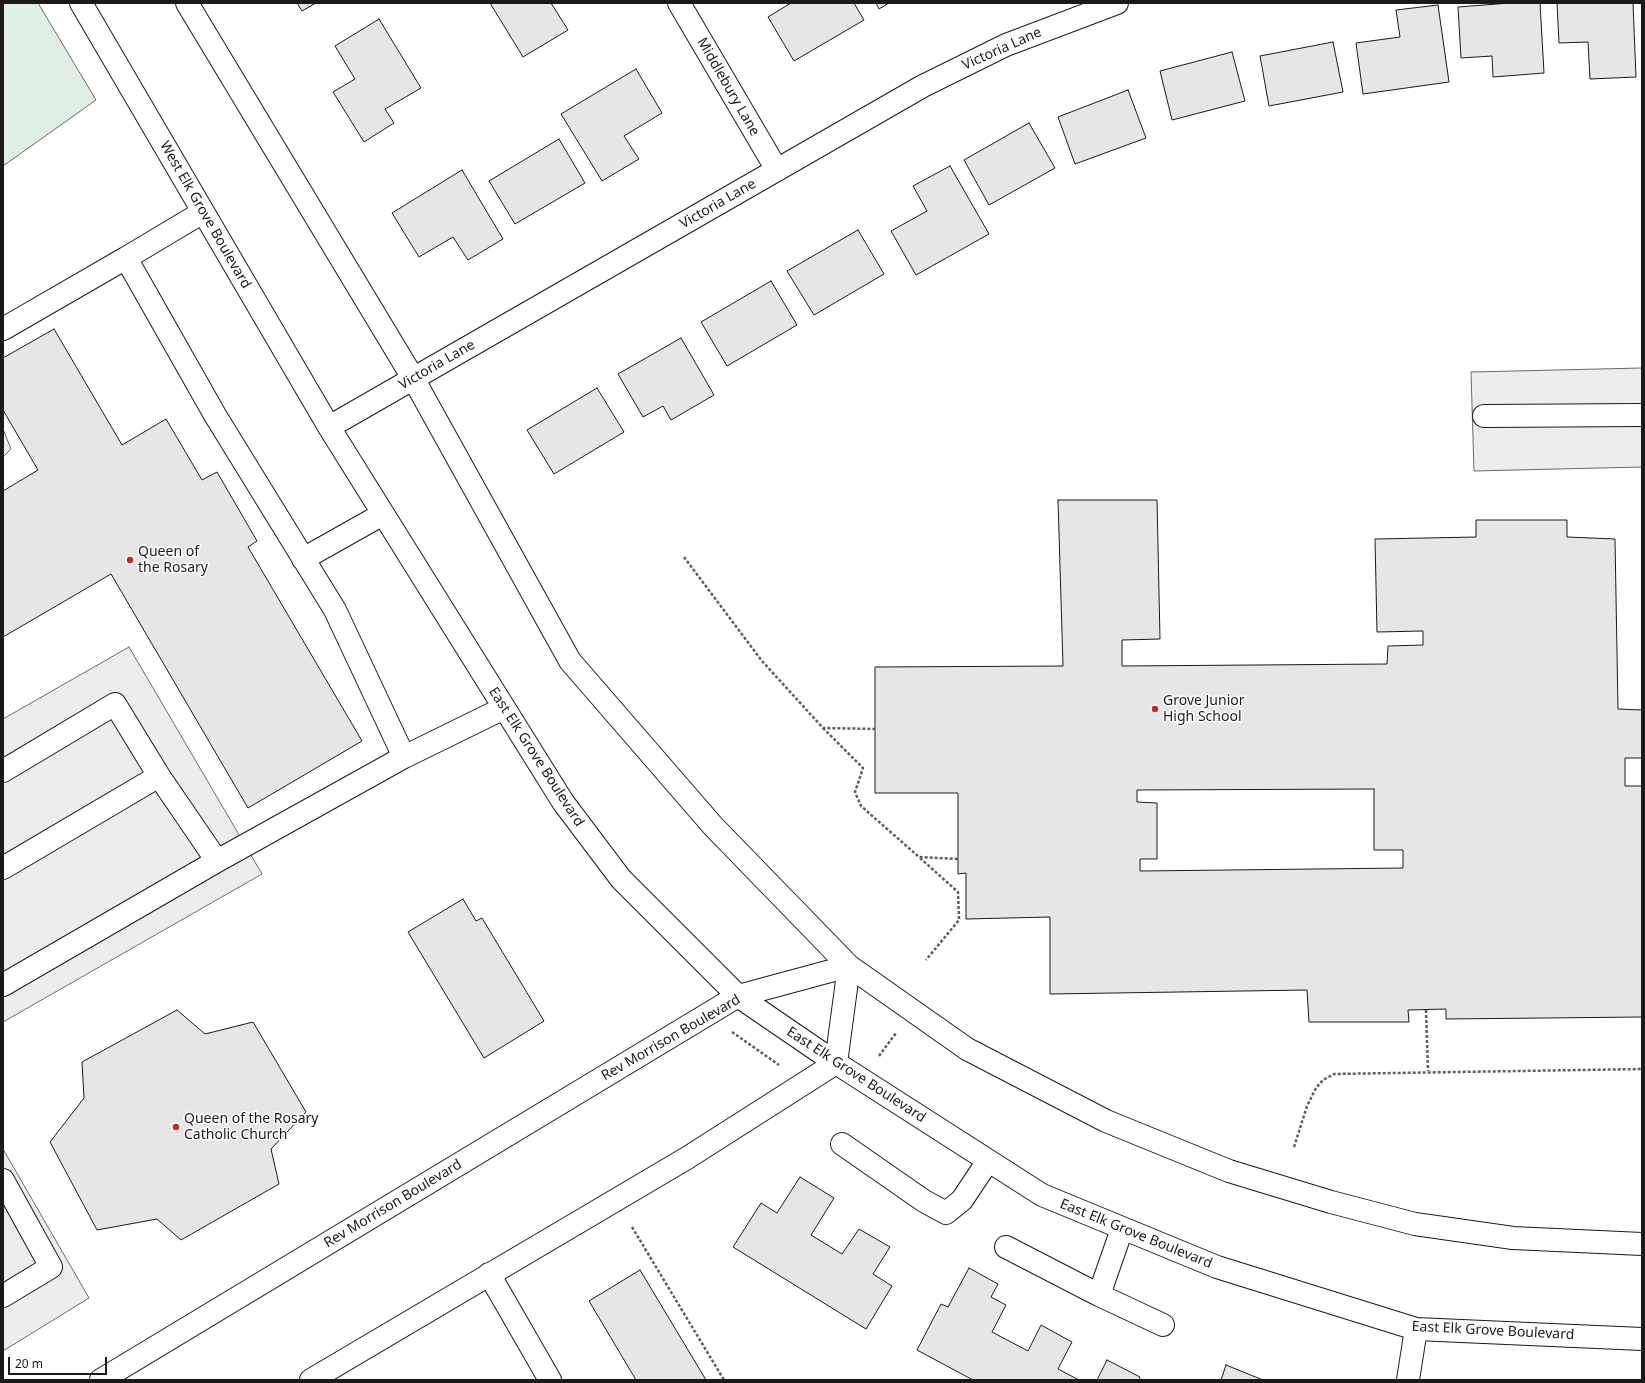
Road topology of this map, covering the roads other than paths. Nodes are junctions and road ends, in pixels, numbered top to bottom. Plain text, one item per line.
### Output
1 (81, 3) edge
2 (187, 3) edge
3 (679, 3) edge
4 (1117, 3) edge
5 (777, 170) junction
6 (203, 212) junction
7 (126, 258) junction
8 (3, 329) edge
9 (413, 378) junction
10 (1642, 415) edge
11 (1484, 416) dead end
12 (329, 427) junction
13 (383, 514) junction
14 (303, 559) junction
15 (504, 708) junction
16 (404, 757) junction
17 (3, 771) edge
18 (159, 776) junction
19 (217, 861) junction
20 (3, 868) edge
21 (850, 966) junction
22 (3, 985) edge
23 (738, 996) junction
24 (836, 1063) junction
25 (842, 1144) dead end
26 (988, 1161) junction
27 (6, 1190) edge
28 (1122, 1228) junction
29 (1642, 1244) edge
30 (1006, 1247) dead end
31 (489, 1274) junction
32 (1099, 1295) junction
33 (3, 1296) edge
34 (1163, 1325) dead end
35 (1416, 1329) junction
36 (1642, 1338) edge
37 (101, 1380) edge
38 (311, 1380) edge
39 (550, 1380) edge
40 (1408, 1380) edge

1 - 6 street, West Elk Grove Boulevard
2 - 9 street
3 - 5 street, Middlebury Lane
4 - 5 street, Victoria Lane
5 - 9 street, Victoria Lane
6 - 7 street
6 - 12 street, West Elk Grove Boulevard
7 - 8 street
7 - 14 street
9 - 12 street, Victoria Lane
9 - 21 street
10 - 11 street
12 - 13 street, East Elk Grove Boulevard
13 - 14 street
13 - 15 street, East Elk Grove Boulevard
14 - 16 street
15 - 16 street
15 - 23 street, East Elk Grove Boulevard
16 - 19 street
17 - 18 street
18 - 19 street
18 - 20 street
19 - 22 street
21 - 23 street, Rev Morrison Boulevard
21 - 24 street
21 - 29 street
23 - 24 street, East Elk Grove Boulevard
23 - 37 street, Rev Morrison Boulevard
24 - 26 street, East Elk Grove Boulevard
24 - 31 street
25 - 26 street
26 - 28 street, East Elk Grove Boulevard
27 - 33 street
28 - 32 street
28 - 35 street, East Elk Grove Boulevard
30 - 32 street
31 - 38 street
31 - 39 street
32 - 34 street
35 - 36 street, East Elk Grove Boulevard
35 - 40 street

